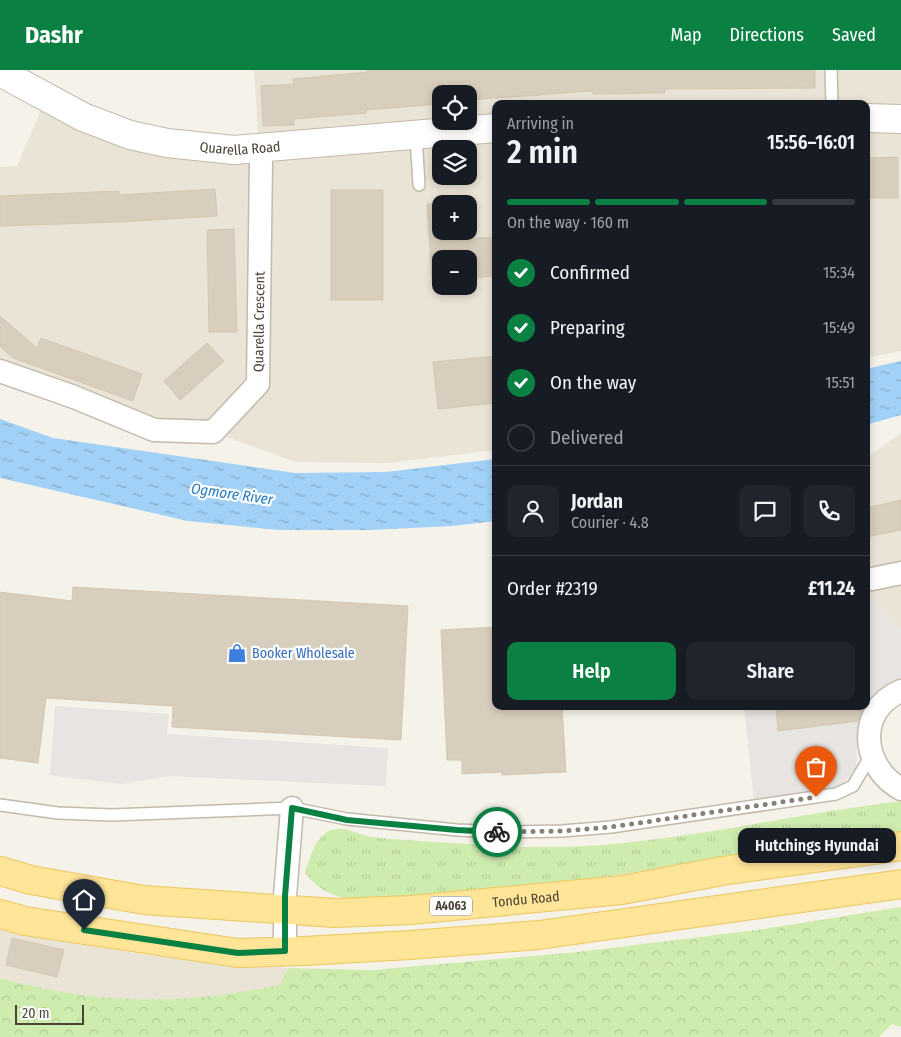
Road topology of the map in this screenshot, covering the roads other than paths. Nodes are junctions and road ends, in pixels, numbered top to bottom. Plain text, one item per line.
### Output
1 (831, 70) edge
2 (0, 72) edge
3 (832, 100) edge
4 (870, 118) edge
5 (901, 119) edge
6 (492, 128) edge
7 (416, 136) junction
8 (259, 148) junction
9 (419, 185) dead end
10 (0, 371) edge
11 (901, 573) edge
12 (870, 578) edge
13 (901, 690) edge
14 (871, 755) junction
15 (901, 789) edge
16 (0, 805) edge
17 (292, 808) junction
18 (901, 846) edge
19 (0, 871) edge
20 (901, 884) edge
21 (285, 909) junction
22 (0, 914) edge
23 (285, 951) junction

1 - 3 lane
2 - 8 street, Quarella Road
4 - 5 street
6 - 7 street, Quarella Road
7 - 8 street, Quarella Road
7 - 9 lane
8 - 10 street, Quarella Crescent
11 - 12 street
13 - 14 street
14 - 15 street
14 - 17 lane
16 - 17 lane
17 - 21 street
18 - 21 main road, Tondu Road / A4063
19 - 21 main road, Tondu Road / A4063
20 - 23 main road
21 - 23 street
22 - 23 main road

